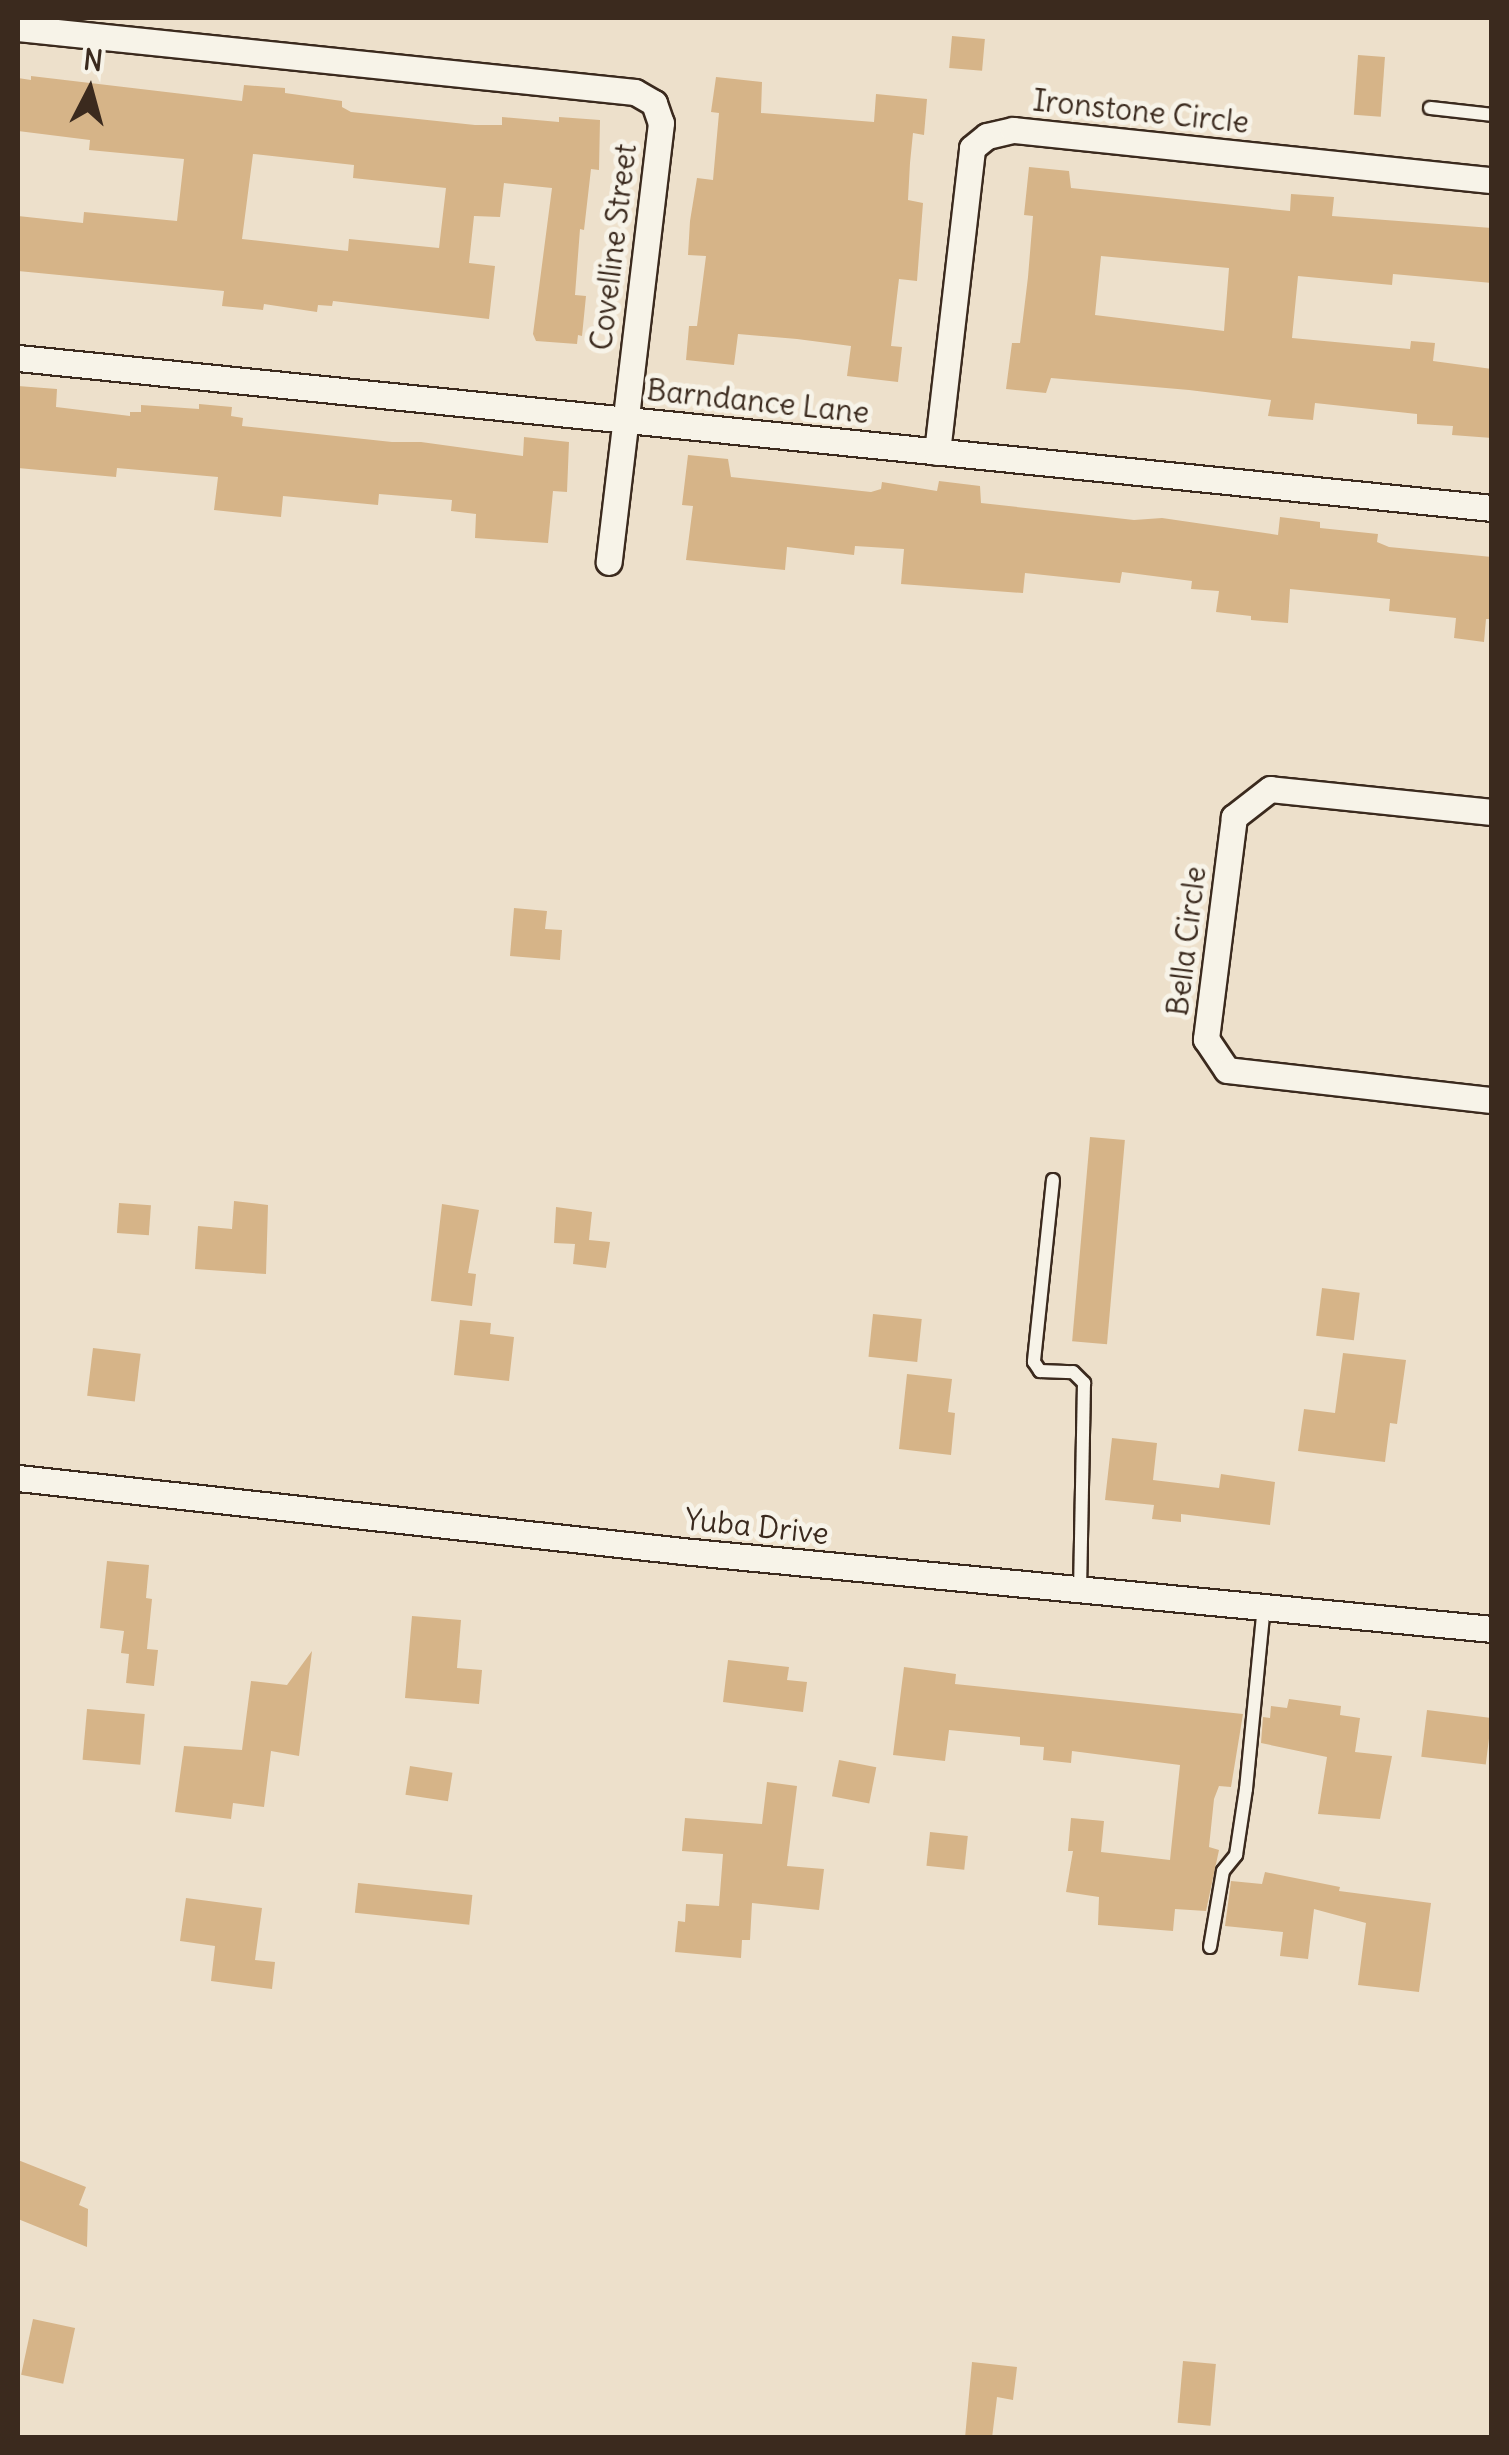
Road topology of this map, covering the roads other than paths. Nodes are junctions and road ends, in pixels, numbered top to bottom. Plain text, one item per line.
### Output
1 (18, 28) edge
2 (1430, 108) dead end
3 (1492, 115) edge
4 (1492, 180) edge
5 (18, 358) edge
6 (624, 420) junction
7 (937, 452) junction
8 (1492, 508) edge
9 (609, 562) dead end
10 (1492, 812) edge
11 (1492, 1100) edge
12 (1053, 1180) dead end
13 (18, 1478) edge
14 (1080, 1590) junction
15 (1264, 1608) junction
16 (1492, 1630) edge
17 (1210, 1947) dead end

1 - 6 street, Covelline Street
2 - 3 lane
4 - 7 street, Ironstone Circle
5 - 6 street, Barndance Lane
6 - 7 street, Barndance Lane
6 - 9 street, Covelline Street
7 - 8 street, Barndance Lane
10 - 11 street, Bella Circle
12 - 14 lane
13 - 14 street, Yuba Drive
14 - 15 street, Yuba Drive
15 - 16 street, Yuba Drive
15 - 17 lane

